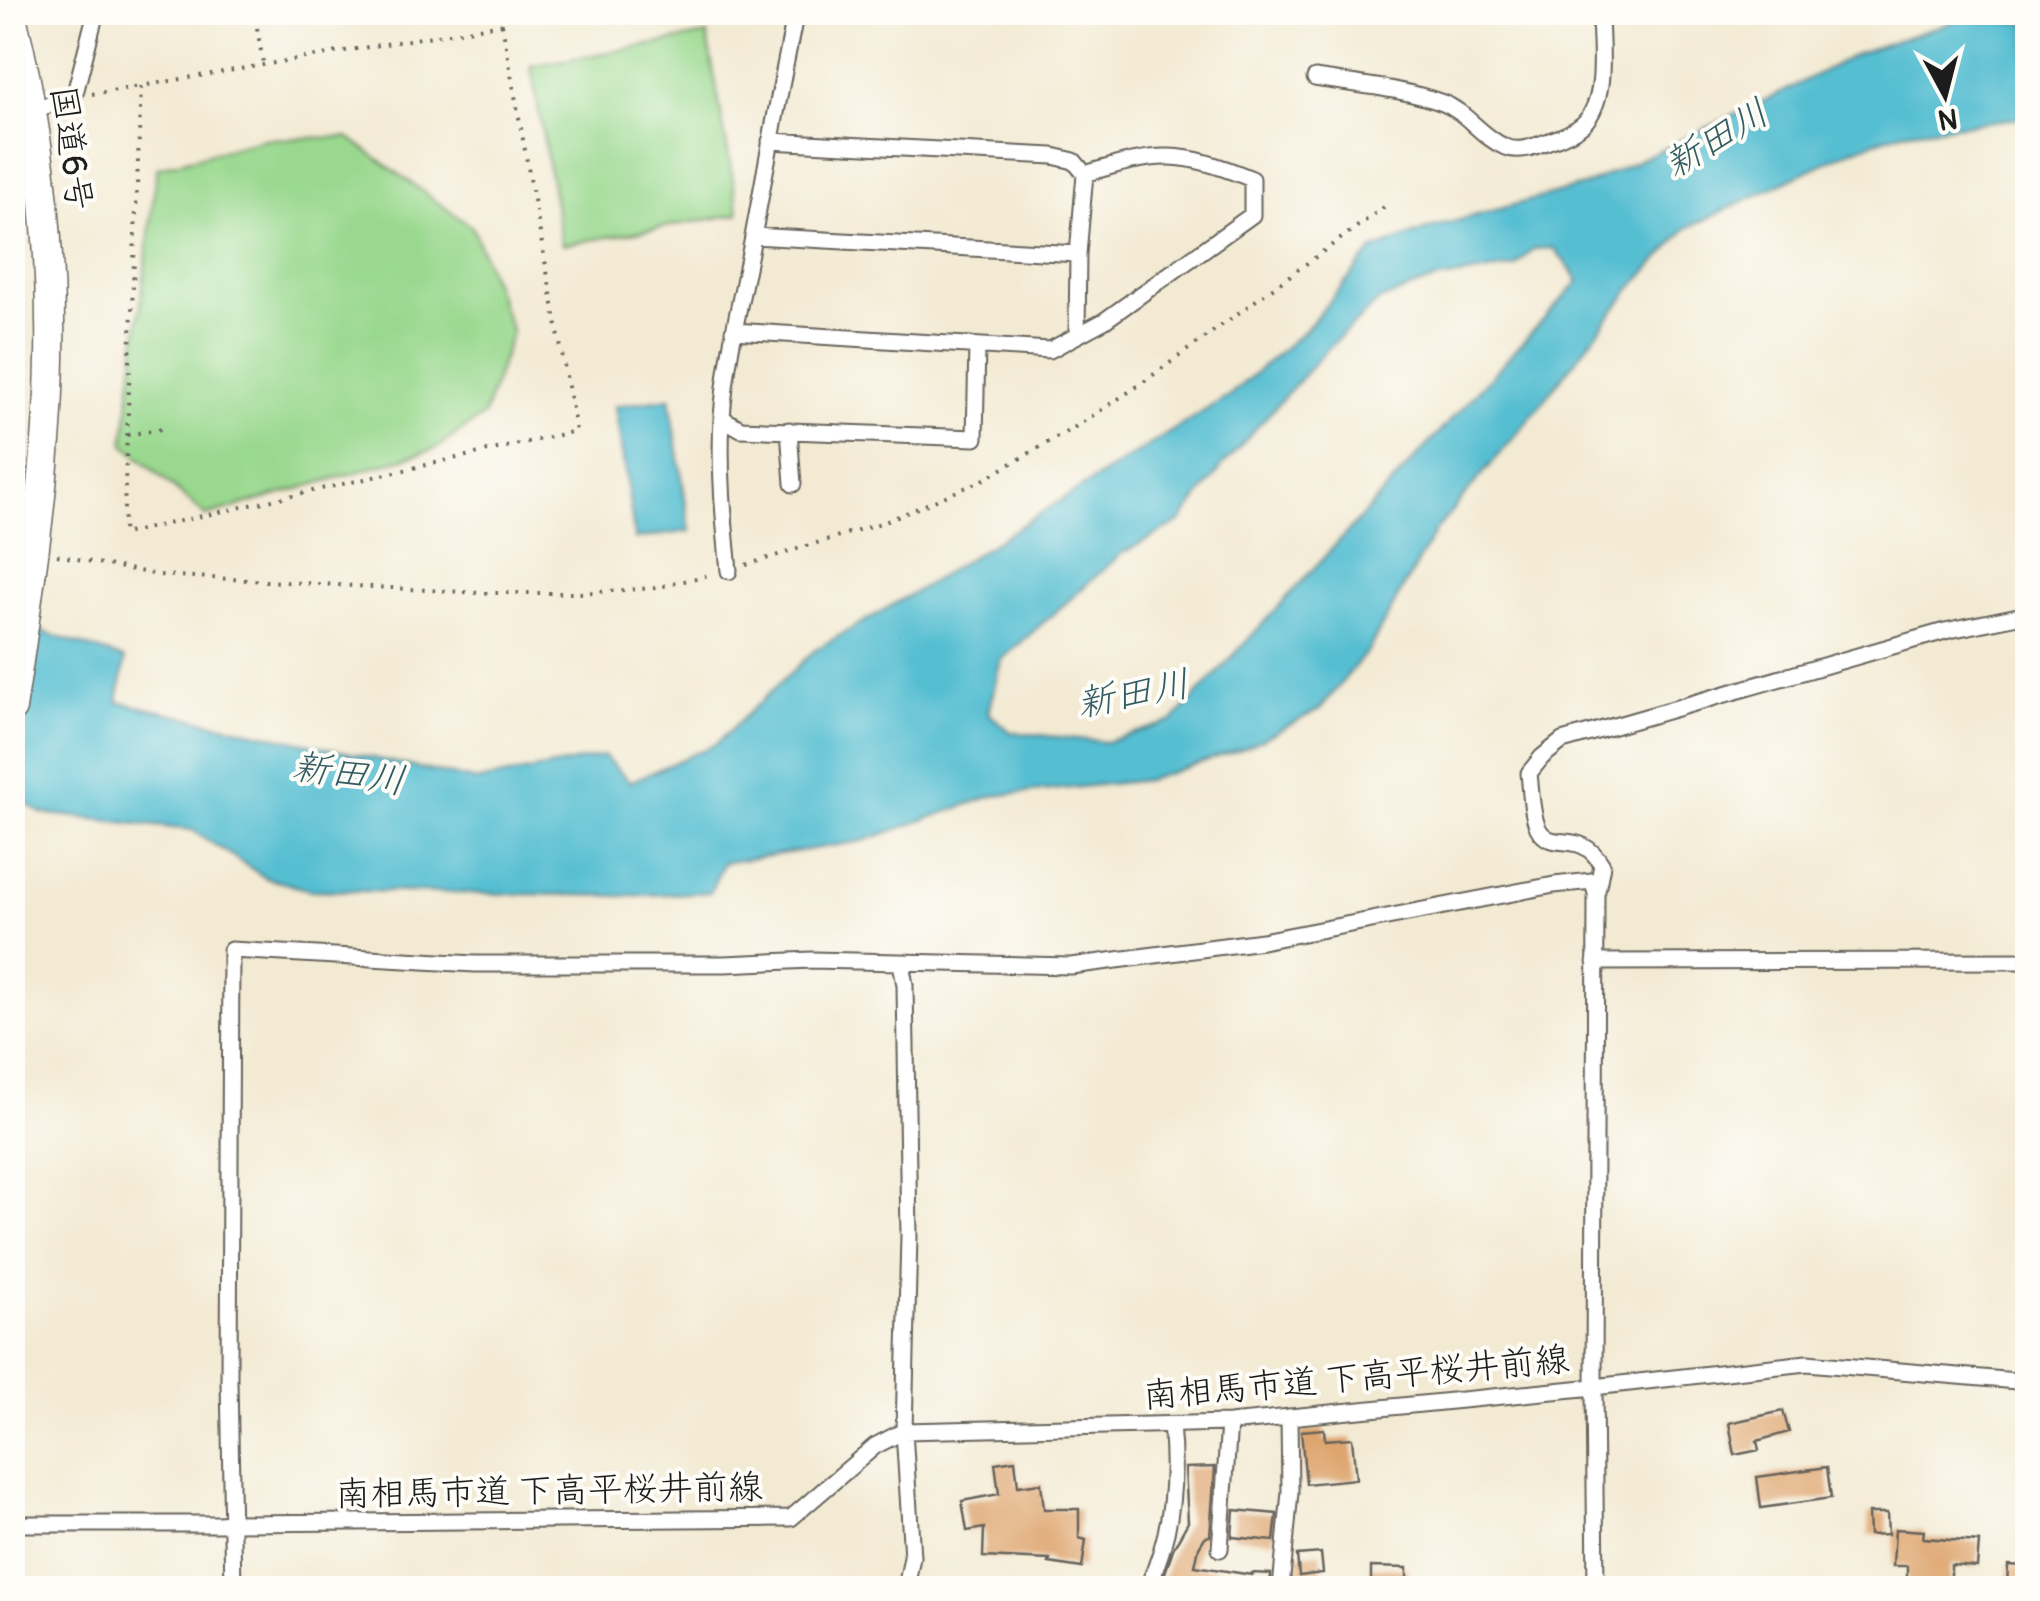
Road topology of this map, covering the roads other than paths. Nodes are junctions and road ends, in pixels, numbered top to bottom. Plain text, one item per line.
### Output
1 (96, 12) edge
2 (796, 12) edge
3 (1600, 12) edge
4 (12, 17) edge
5 (1315, 78) dead end
6 (42, 107) dead end
7 (770, 142) junction
8 (1085, 174) junction
9 (753, 236) junction
10 (1078, 254) junction
11 (733, 331) junction
12 (1078, 334) junction
13 (977, 346) junction
14 (722, 418) junction
15 (789, 430) junction
16 (794, 484) dead end
17 (729, 570) dead end
18 (2028, 614) edge
19 (12, 708) edge
20 (1596, 894) junction
21 (2028, 960) edge
22 (1595, 962) junction
23 (901, 963) junction
24 (2028, 1382) edge
25 (1594, 1387) junction
26 (1289, 1417) junction
27 (1229, 1423) junction
28 (1171, 1425) junction
29 (904, 1431) junction
30 (230, 1523) junction
31 (12, 1524) edge
32 (1220, 1550) dead end
33 (232, 1588) edge
34 (906, 1588) edge
35 (1147, 1588) edge
36 (1281, 1588) edge
37 (1596, 1588) edge

1 - 6 street
2 - 7 street
3 - 5 street
4 - 19 highway, 国道6号
7 - 8 street
7 - 9 street
8 - 10 street
8 - 12 street
9 - 10 street
9 - 11 street
10 - 12 street
11 - 13 street
11 - 14 street
12 - 13 street
13 - 15 street
14 - 15 street
14 - 17 street
15 - 16 street
18 - 20 street
20 - 22 street
20 - 23 street
21 - 22 street
22 - 25 street
23 - 29 street
23 - 30 street
24 - 25 street, 南相馬市道 下高平桜井前線
25 - 26 street, 南相馬市道 下高平桜井前線
25 - 37 street
26 - 27 street, 南相馬市道 下高平桜井前線
26 - 36 street
27 - 28 street, 南相馬市道 下高平桜井前線
27 - 32 street
28 - 29 street, 南相馬市道 下高平桜井前線
28 - 35 street
29 - 30 street, 南相馬市道 下高平桜井前線
29 - 34 street
30 - 31 street, 南相馬市道 下高平桜井前線
30 - 33 street

